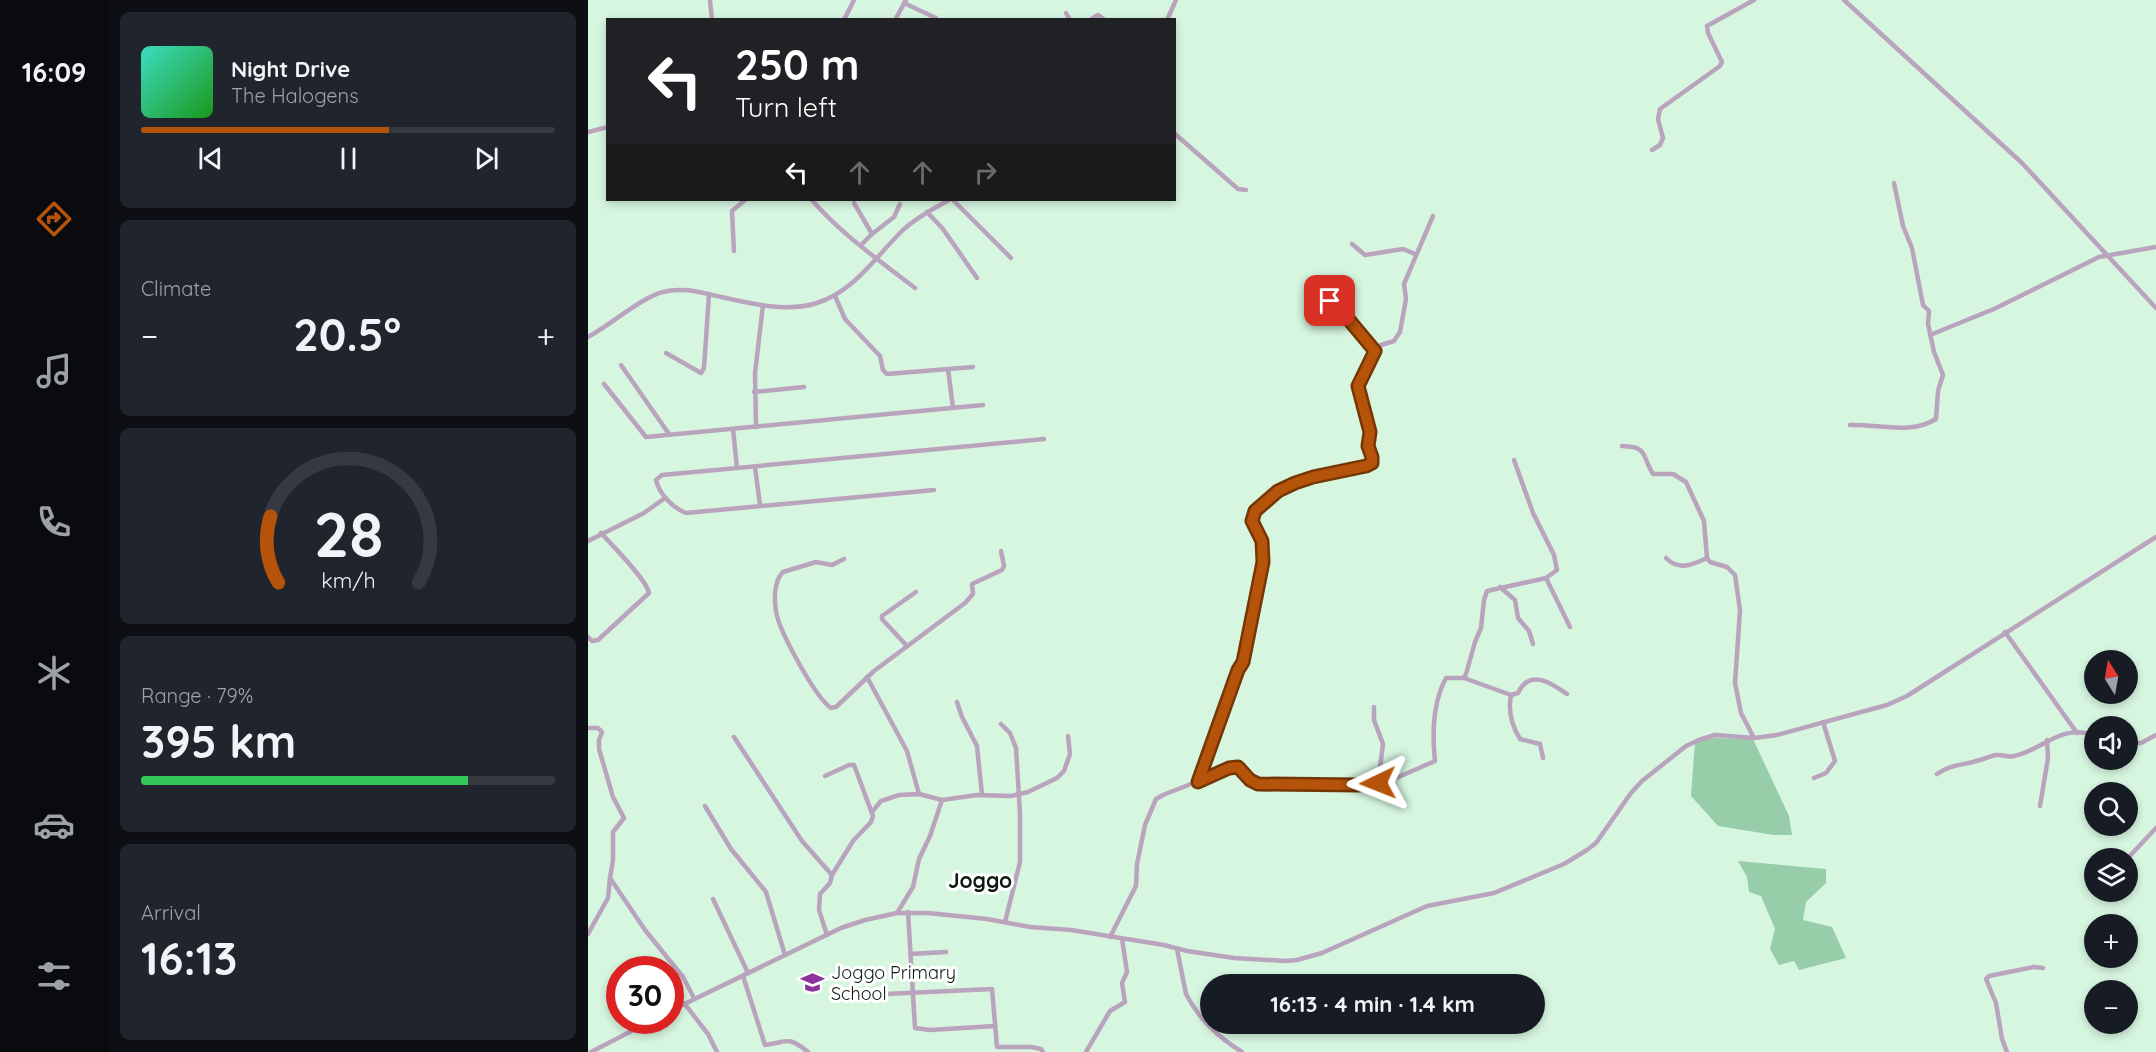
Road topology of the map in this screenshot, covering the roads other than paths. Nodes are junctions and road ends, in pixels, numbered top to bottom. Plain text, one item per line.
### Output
1 (710, 0) edge
2 (855, 0) edge
3 (1176, 0) edge
4 (1754, 0) edge
5 (1844, 0) edge
6 (905, 2) edge
7 (1066, 13) dead end
8 (712, 18) edge
9 (845, 18) edge
10 (897, 18) edge
11 (936, 18) edge
12 (1069, 18) edge
13 (1168, 18) edge
14 (606, 128) edge
15 (588, 132) edge
16 (1176, 135) edge
17 (1652, 150) dead end
18 (1894, 183) dead end
19 (1246, 190) dead end
20 (744, 201) edge
21 (813, 201) edge
22 (949, 201) edge
23 (952, 201) edge
24 (854, 202) dead end
25 (900, 204) dead end
26 (927, 212) junction
27 (1433, 216) dead end
28 (872, 234) junction
29 (1352, 244) dead end
30 (861, 245) junction
31 (2156, 247) edge
32 (734, 251) dead end
33 (1415, 254) junction
34 (2107, 254) junction
35 (876, 258) junction
36 (1011, 258) dead end
37 (977, 278) dead end
38 (915, 288) dead end
39 (709, 294) junction
40 (835, 296) junction
41 (1323, 300) dead end
42 (763, 305) junction
43 (2156, 308) edge
44 (1930, 335) junction
45 (588, 337) edge
46 (1375, 351) junction
47 (666, 353) dead end
48 (621, 365) dead end
49 (973, 367) dead end
50 (948, 369) junction
51 (604, 384) dead end
52 (804, 387) dead end
53 (754, 392) junction
54 (983, 405) dead end
55 (953, 408) junction
56 (1850, 425) dead end
57 (756, 427) junction
58 (733, 429) junction
59 (669, 434) junction
60 (1044, 439) dead end
61 (1622, 446) dead end
62 (1514, 460) dead end
63 (755, 467) junction
64 (737, 468) junction
65 (934, 490) dead end
66 (665, 498) junction
67 (760, 505) junction
68 (602, 533) junction
69 (2156, 537) edge
70 (588, 541) edge
71 (1001, 551) dead end
72 (1666, 558) dead end
73 (1707, 558) junction
74 (844, 559) dead end
75 (1546, 578) junction
76 (1500, 587) junction
77 (916, 592) dead end
78 (1570, 627) dead end
79 (2005, 632) junction
80 (588, 637) edge
81 (1533, 644) dead end
82 (907, 646) junction
83 (867, 677) junction
84 (1464, 678) junction
85 (1567, 694) dead end
86 (1511, 695) junction
87 (957, 702) dead end
88 (1374, 707) dead end
89 (1823, 722) junction
90 (1001, 723) dead end
91 (588, 728) edge
92 (2077, 733) junction
93 (2084, 734) edge
94 (2156, 735) edge
95 (734, 736) dead end
96 (1068, 736) dead end
97 (1754, 738) junction
98 (2047, 740) junction
99 (2138, 743) edge
100 (1543, 758) dead end
101 (1937, 774) dead end
102 (825, 776) dead end
103 (1814, 778) dead end
104 (1198, 782) junction
105 (1378, 783) junction
106 (918, 794) junction
107 (982, 795) junction
108 (1019, 795) junction
109 (942, 800) junction
110 (705, 806) dead end
111 (2040, 806) dead end
112 (872, 812) junction
113 (2156, 828) edge
114 (2137, 848) edge
115 (832, 875) junction
116 (610, 878) junction
117 (713, 899) dead end
118 (908, 912) junction
119 (897, 913) junction
120 (1005, 922) junction
121 (588, 934) edge
122 (827, 935) junction
123 (1110, 937) junction
124 (1122, 939) junction
125 (1177, 949) junction
126 (946, 952) dead end
127 (910, 954) junction
128 (785, 955) junction
129 (2043, 968) dead end
130 (745, 974) junction
131 (912, 992) junction
132 (885, 994) dead end
133 (694, 998) junction
134 (684, 1003) joint
135 (995, 1026) junction
136 (626, 1034) edge
137 (765, 1045) junction
138 (591, 1052) edge
139 (717, 1052) edge
140 (767, 1052) edge
141 (808, 1052) edge
142 (1043, 1052) edge
143 (1086, 1052) edge
144 (1242, 1052) edge
145 (2007, 1052) edge

1 - 8 street
2 - 9 street
3 - 13 street
4 - 17 street
5 - 34 street
6 - 10 street
6 - 11 street
7 - 12 street
14 - 15 street
16 - 19 street
18 - 44 street
20 - 32 street
21 - 30 street
22 - 26 street
23 - 36 street
24 - 28 street
25 - 28 street
26 - 35 street
26 - 37 street
27 - 33 street
28 - 30 street
29 - 33 street
30 - 35 street
31 - 34 street
33 - 46 street
34 - 43 street
34 - 44 street
35 - 38 street
35 - 40 street
39 - 42 street
39 - 45 street
39 - 47 street
40 - 42 street
40 - 50 street
41 - 46 street
42 - 53 street
44 - 56 street
46 - 104 street
48 - 59 street
49 - 50 street
50 - 55 street
51 - 59 street
52 - 53 street
53 - 57 street
54 - 55 street
55 - 57 street
57 - 58 street
58 - 59 street
58 - 64 street
60 - 63 street
61 - 73 street
62 - 75 street
63 - 64 street
63 - 67 street
64 - 66 street
65 - 67 street
66 - 67 street
66 - 68 street
68 - 70 street
68 - 80 street
69 - 79 street
71 - 82 street
72 - 73 street
73 - 97 street
74 - 83 street
75 - 76 street
75 - 78 street
76 - 81 street
76 - 84 street
77 - 82 street
79 - 89 street
79 - 92 street
82 - 83 street
83 - 106 street
84 - 86 street
84 - 105 street
85 - 86 street
86 - 100 street
87 - 107 street
88 - 105 street
89 - 97 street
89 - 103 street
90 - 108 street
91 - 116 street
92 - 93 street
92 - 98 street
94 - 99 street
95 - 115 street
96 - 108 street
97 - 125 street
98 - 101 street
98 - 111 street
102 - 112 street
104 - 105 street
104 - 123 street
106 - 109 street
106 - 112 street
107 - 108 street
107 - 109 street
108 - 120 street
109 - 119 street
110 - 128 street
112 - 115 street
113 - 114 street
115 - 122 street
116 - 121 street
116 - 133 street
117 - 130 street
118 - 119 street
118 - 120 street
118 - 127 street
119 - 122 street
120 - 123 street
122 - 128 street
123 - 124 street
124 - 125 street
124 - 143 street
125 - 144 street
126 - 127 street
127 - 131 street
128 - 130 street
129 - 145 street
130 - 133 street
130 - 137 street
131 - 132 street
131 - 135 street
131 - 135 street
133 - 134 street
134 - 139 street
135 - 142 street
136 - 138 street
137 - 140 street
137 - 141 street

